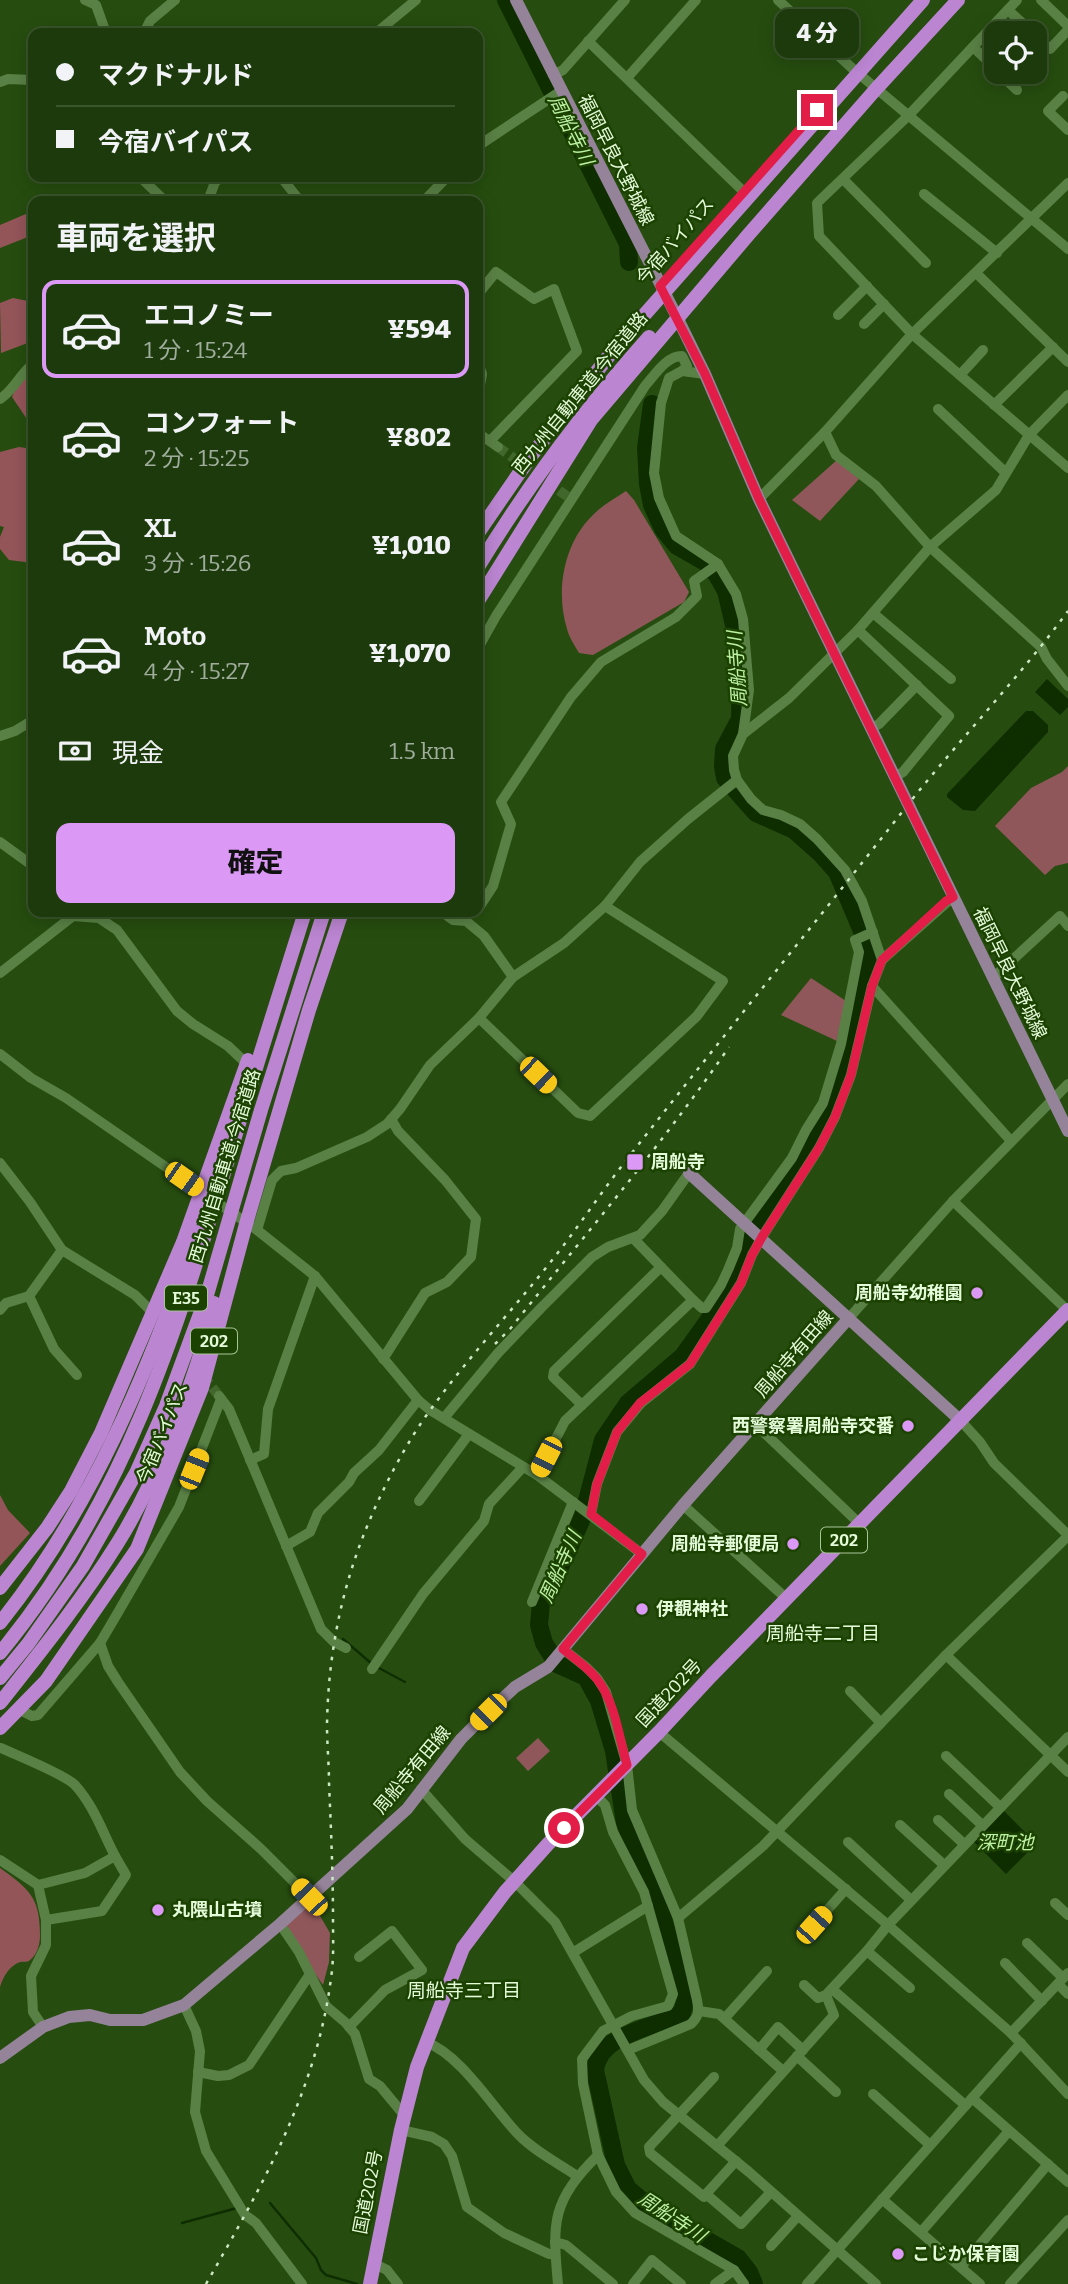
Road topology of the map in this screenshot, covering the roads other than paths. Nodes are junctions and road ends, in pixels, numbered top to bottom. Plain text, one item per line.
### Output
1 (85, 0) edge
2 (174, 0) edge
3 (416, 0) edge
4 (516, 0) edge
5 (625, 0) edge
6 (696, 0) edge
7 (778, 0) edge
8 (916, 0) edge
9 (923, 0) edge
10 (946, 0) edge
11 (958, 0) edge
12 (1017, 0) edge
13 (1041, 0) edge
14 (1008, 10) junction
15 (1020, 21) edge
16 (104, 28) edge
17 (146, 28) edge
18 (382, 28) edge
19 (1068, 28) edge
20 (588, 41) junction
21 (1047, 46) edge
22 (973, 47) junction
23 (984, 58) edge
24 (853, 69) junction
25 (553, 75) junction
26 (627, 78) junction
27 (28, 80) edge
28 (0, 82) edge
29 (1011, 84) edge
30 (876, 89) junction
31 (1017, 90) dead end
32 (561, 91) junction
33 (1063, 96) dead end
34 (908, 116) junction
35 (1068, 130) edge
36 (483, 140) edge
37 (843, 178) junction
38 (145, 182) edge
39 (285, 182) edge
40 (442, 182) edge
41 (1068, 183) edge
42 (744, 192) junction
43 (924, 194) dead end
44 (160, 196) edge
45 (296, 196) edge
46 (429, 196) edge
47 (1033, 219) junction
48 (1068, 249) edge
49 (997, 253) junction
50 (926, 263) dead end
51 (976, 273) junction
52 (660, 286) junction
53 (867, 286) junction
54 (483, 288) edge
55 (884, 304) junction
56 (838, 315) dead end
57 (677, 317) junction
58 (864, 324) dead end
59 (912, 334) junction
60 (1053, 347) junction
61 (983, 350) dead end
62 (1068, 362) edge
63 (28, 367) edge
64 (682, 371) junction
65 (705, 374) junction
66 (960, 375) junction
67 (1068, 395) edge
68 (0, 399) edge
69 (994, 405) junction
70 (938, 409) dead end
71 (825, 432) junction
72 (1029, 435) junction
73 (483, 436) edge
74 (1068, 468) edge
75 (1006, 473) junction
76 (759, 499) junction
77 (483, 513) edge
78 (483, 526) edge
79 (930, 547) junction
80 (483, 559) edge
81 (718, 564) junction
82 (483, 593) edge
83 (873, 613) junction
84 (858, 630) junction
85 (483, 639) edge
86 (835, 653) junction
87 (951, 679) dead end
88 (1066, 680) edge
89 (916, 685) junction
90 (28, 723) edge
91 (872, 728) junction
92 (743, 734) junction
93 (0, 736) edge
94 (895, 777) junction
95 (737, 780) junction
96 (0, 842) edge
97 (28, 862) edge
98 (953, 897) junction
99 (483, 901) edge
100 (604, 906) junction
101 (69, 917) edge
102 (92, 917) edge
103 (295, 917) edge
104 (303, 917) edge
105 (322, 917) edge
106 (340, 917) edge
107 (449, 917) edge
108 (470, 917) edge
109 (466, 922) junction
110 (1068, 926) edge
111 (867, 934) junction
112 (882, 960) junction
113 (0, 973) edge
114 (513, 977) junction
115 (994, 977) junction
116 (872, 986) junction
117 (478, 1018) junction
118 (0, 1054) edge
119 (253, 1061) junction
120 (1068, 1084) edge
121 (1052, 1100) junction
122 (391, 1119) junction
123 (1068, 1131) edge
124 (1011, 1141) junction
125 (0, 1163) edge
126 (690, 1173) joint
127 (201, 1191) junction
128 (953, 1202) junction
129 (234, 1205) junction
130 (746, 1223) junction
131 (251, 1227) junction
132 (760, 1236) junction
133 (633, 1238) junction
134 (62, 1250) junction
135 (661, 1266) junction
136 (315, 1276) junction
137 (29, 1296) junction
138 (693, 1300) junction
139 (0, 1310) edge
140 (1068, 1310) edge
141 (153, 1313) junction
142 (849, 1318) junction
143 (383, 1359) junction
144 (78, 1375) dead end
145 (418, 1400) junction
146 (582, 1405) junction
147 (444, 1418) junction
148 (961, 1421) junction
149 (756, 1425) junction
150 (469, 1434) junction
151 (250, 1460) junction
152 (523, 1467) junction
153 (537, 1475) junction
154 (419, 1501) dead end
155 (576, 1504) junction
156 (683, 1505) junction
157 (591, 1514) junction
158 (860, 1524) junction
159 (1068, 1536) edge
160 (286, 1546) junction
161 (642, 1554) junction
162 (0, 1588) edge
163 (787, 1599) junction
164 (532, 1602) dead end
165 (0, 1623) edge
166 (100, 1643) junction
167 (346, 1648) dead end
168 (563, 1649) junction
169 (0, 1653) edge
170 (946, 1655) junction
171 (374, 1667) dead end
172 (0, 1678) edge
173 (850, 1691) dead end
174 (0, 1703) edge
175 (20, 1710) junction
176 (881, 1723) junction
177 (0, 1728) edge
178 (659, 1732) junction
179 (1068, 1737) edge
180 (1, 1748) edge
181 (1050, 1754) junction
182 (946, 1756) dead end
183 (624, 1768) junction
184 (1068, 1772) edge
185 (421, 1789) junction
186 (601, 1792) junction
187 (949, 1794) dead end
188 (1000, 1807) junction
189 (938, 1820) dead end
190 (901, 1825) dead end
191 (982, 1825) junction
192 (778, 1831) junction
193 (848, 1842) dead end
194 (964, 1844) junction
195 (116, 1856) junction
196 (0, 1860) edge
197 (944, 1866) junction
198 (514, 1881) junction
199 (38, 1885) junction
200 (846, 1889) junction
201 (309, 1897) junction
202 (911, 1900) junction
203 (1055, 1903) dead end
204 (648, 1906) junction
205 (1068, 1915) edge
206 (678, 1918) junction
207 (46, 1920) junction
208 (280, 1924) junction
209 (814, 1925) dead end
210 (888, 1925) junction
211 (1027, 1944) dead end
212 (867, 1951) junction
213 (573, 1952) junction
214 (359, 1956) dead end
215 (1005, 1963) dead end
216 (766, 1971) dead end
217 (310, 1974) junction
218 (1063, 1979) edge
219 (804, 1985) dead end
220 (910, 1988) dead end
221 (829, 1992) junction
222 (1068, 1994) edge
223 (1042, 2001) junction
224 (184, 2005) junction
225 (699, 2011) junction
226 (724, 2018) junction
227 (614, 2024) junction
228 (349, 2026) junction
229 (43, 2027) junction
230 (1011, 2033) junction
231 (426, 2042) junction
232 (1021, 2043) junction
233 (628, 2050) junction
234 (759, 2050) junction
235 (800, 2053) junction
236 (0, 2058) edge
237 (783, 2071) junction
238 (198, 2072) junction
239 (714, 2077) dead end
240 (836, 2092) dead end
241 (873, 2094) dead end
242 (1068, 2094) edge
243 (969, 2102) junction
244 (679, 2115) junction
245 (402, 2123) junction
246 (1009, 2131) junction
247 (930, 2145) junction
248 (717, 2146) junction
249 (598, 2155) junction
250 (736, 2161) junction
251 (1048, 2164) junction
252 (577, 2176) junction
253 (1068, 2182) edge
254 (771, 2192) junction
255 (706, 2194) junction
256 (882, 2199) junction
257 (798, 2216) junction
258 (1068, 2220) edge
259 (922, 2232) junction
260 (555, 2242) junction
261 (771, 2246) dead end
262 (837, 2250) junction
263 (555, 2254) junction
264 (375, 2264) junction
265 (961, 2267) junction
266 (734, 2270) junction
267 (302, 2284) edge
268 (370, 2284) edge
269 (398, 2284) edge
270 (558, 2284) edge
271 (613, 2284) edge
272 (633, 2284) edge
273 (681, 2284) edge
274 (715, 2284) edge
275 (744, 2284) edge
276 (807, 2284) edge
277 (876, 2284) edge
278 (980, 2284) edge
279 (1010, 2284) edge

1 - 16 street
2 - 17 street
3 - 18 street
4 - 25 main road, 福岡早良大野城線
5 - 20 street
6 - 26 street
7 - 24 street
8 - 24 highway, 今宿バイパス
9 - 78 highway, 西九州自動車道;今宿道路
10 - 80 highway, 西九州自動車道;今宿道路
11 - 30 highway
12 - 14 street
13 - 19 street
14 - 15 street
14 - 22 street
19 - 21 street
20 - 25 street
20 - 26 street
22 - 23 street
22 - 34 street
24 - 30 street
24 - 42 highway, 今宿バイパス
25 - 32 main road, 福岡早良大野城線
26 - 42 street
27 - 28 street
29 - 31 street
30 - 34 street
30 - 57 highway
32 - 36 street
32 - 52 main road, 福岡早良大野城線
33 - 35 street
34 - 37 street
34 - 47 street
37 - 50 street
37 - 53 street
38 - 44 street
39 - 45 street
40 - 46 street
41 - 47 street
42 - 52 highway, 今宿バイパス
43 - 49 street
47 - 48 street
47 - 49 street
49 - 51 street
51 - 59 street
51 - 60 street
52 - 57 main road, 福岡早良大野城線
52 - 77 highway, 今宿バイパス
53 - 55 street
53 - 56 street
54 - 73 street
55 - 58 street
55 - 59 street
57 - 65 main road, 福岡早良大野城線
57 - 82 highway
59 - 66 street
59 - 71 street
60 - 62 street
60 - 69 street
61 - 66 street
63 - 68 street
64 - 65 street
64 - 81 street
64 - 85 street
65 - 76 main road, 福岡早良大野城線
66 - 69 street
67 - 72 street
69 - 72 street
70 - 75 street
71 - 76 street
71 - 79 street
72 - 74 street
72 - 75 street
75 - 79 street
76 - 86 main road, 福岡早良大野城線
79 - 83 street
79 - 88 street
81 - 92 street
81 - 99 street
83 - 84 street
83 - 87 street
84 - 86 street
84 - 89 street
86 - 91 main road, 福岡早良大野城線
86 - 92 street
89 - 91 street
89 - 94 street
90 - 93 street
91 - 94 main road, 福岡早良大野城線
92 - 95 street
94 - 98 main road, 福岡早良大野城線
95 - 100 street
95 - 111 street
96 - 97 street
98 - 112 street
98 - 115 main road, 福岡早良大野城線
100 - 114 street
100 - 117 street
101 - 113 street
102 - 119 street
103 - 119 highway
104 - 119 highway, 西九州自動車道;今宿道路 / E35
105 - 129 highway, 西九州自動車道;今宿道路 / E35
106 - 131 highway, 今宿バイパス / 202
107 - 109 street
108 - 109 street
109 - 114 street
110 - 115 street
111 - 112 street
111 - 130 street
112 - 116 street
114 - 117 street
115 - 121 main road, 福岡早良大野城線
116 - 124 street
116 - 132 street
117 - 122 street
118 - 127 street
119 - 127 highway
119 - 165 highway
119 - 169 highway, 西九州自動車道;今宿道路 / E35
120 - 121 street
121 - 123 main road, 福岡早良大野城線
121 - 124 street
122 - 131 street
122 - 143 street
124 - 128 street
125 - 134 street
126 - 130 main road
126 - 133 street
127 - 131 street
127 - 141 highway
128 - 140 street
128 - 142 street
129 - 172 highway, 西九州自動車道;今宿道路 / E35
129 - 174 highway
130 - 132 main road
130 - 138 street
131 - 136 street
131 - 175 highway, 今宿バイパス / 202
132 - 142 main road
132 - 157 street
133 - 135 street
133 - 147 street
134 - 137 street
134 - 141 street
135 - 138 street
135 - 146 street
136 - 143 street
136 - 151 street
137 - 139 street
137 - 144 street
138 - 146 street
140 - 148 highway, 国道202号 / 202
141 - 162 highway
142 - 148 main road, 周船寺有田線
142 - 149 main road, 周船寺有田線
143 - 145 street
145 - 147 street
145 - 160 street
146 - 153 street
147 - 150 street
148 - 158 highway, 国道202号 / 202
148 - 159 street
149 - 156 main road, 周船寺有田線
149 - 158 street
150 - 152 street
150 - 154 street
151 - 160 street
151 - 166 street
152 - 153 street
152 - 171 street
153 - 155 street
155 - 157 street
155 - 164 street
156 - 161 main road, 周船寺有田線
156 - 163 street
157 - 161 street
158 - 163 highway, 国道202号 / 202
159 - 170 street
160 - 167 street
161 - 168 main road, 周船寺有田線
163 - 178 highway, 国道202号 / 202
166 - 175 street
166 - 201 street
168 - 183 street
168 - 185 main road, 周船寺有田線
170 - 176 street
170 - 181 street
173 - 176 street
175 - 177 highway, 今宿バイパス / 202
176 - 192 street
178 - 183 highway, 国道202号 / 202
178 - 192 street
179 - 181 street
180 - 195 street
181 - 184 street
181 - 188 street
182 - 188 street
183 - 186 highway, 国道202号 / 202
183 - 206 street
185 - 198 street
185 - 201 main road, 周船寺有田線
186 - 198 highway, 国道202号 / 202
186 - 204 street
187 - 191 street
188 - 191 street
189 - 194 street
190 - 197 street
191 - 194 street
192 - 200 street
192 - 206 street
193 - 202 street
194 - 197 street
195 - 199 street
195 - 207 street
196 - 199 street
197 - 202 street
198 - 213 street
198 - 231 highway, 国道202号 / 202
199 - 207 street
200 - 209 street
200 - 210 street
201 - 208 main road, 周船寺有田線
202 - 210 street
203 - 205 street
204 - 213 street
204 - 227 street
206 - 225 street
207 - 229 street
208 - 217 street
208 - 224 main road, 周船寺有田線
210 - 212 street
210 - 230 street
211 - 218 street
212 - 220 street
212 - 221 street
213 - 227 street
214 - 228 street
215 - 223 street
216 - 226 street
217 - 228 street
217 - 238 street
218 - 222 street
218 - 223 street
219 - 221 street
221 - 235 street
221 - 243 street
223 - 230 street
224 - 229 main road, 周船寺有田線
224 - 238 street
225 - 226 street
225 - 233 street
226 - 234 street
227 - 233 street
227 - 249 street
228 - 245 street
229 - 236 main road, 周船寺有田線
230 - 232 street
231 - 245 highway, 国道202号 / 202
231 - 252 street
232 - 242 street
232 - 243 street
233 - 244 street
234 - 235 street
234 - 237 street
235 - 237 street
235 - 240 street
237 - 248 street
238 - 267 street
239 - 244 street
241 - 247 street
243 - 246 street
243 - 247 street
244 - 248 street
244 - 255 street
245 - 263 street
245 - 264 highway, 国道202号 / 202
246 - 251 street
246 - 259 street
247 - 256 street
248 - 250 street
249 - 252 street
249 - 266 street
250 - 254 street
250 - 255 street
251 - 253 street
251 - 265 street
252 - 260 street
254 - 255 street
254 - 257 street
256 - 259 street
256 - 262 street
257 - 261 street
257 - 262 street
258 - 279 street
259 - 265 street
260 - 263 street
260 - 271 street
262 - 276 street
262 - 277 street
263 - 270 street
264 - 268 highway, 国道202号 / 202
264 - 269 street
265 - 278 street
266 - 274 street
266 - 275 street
272 - 273 street

